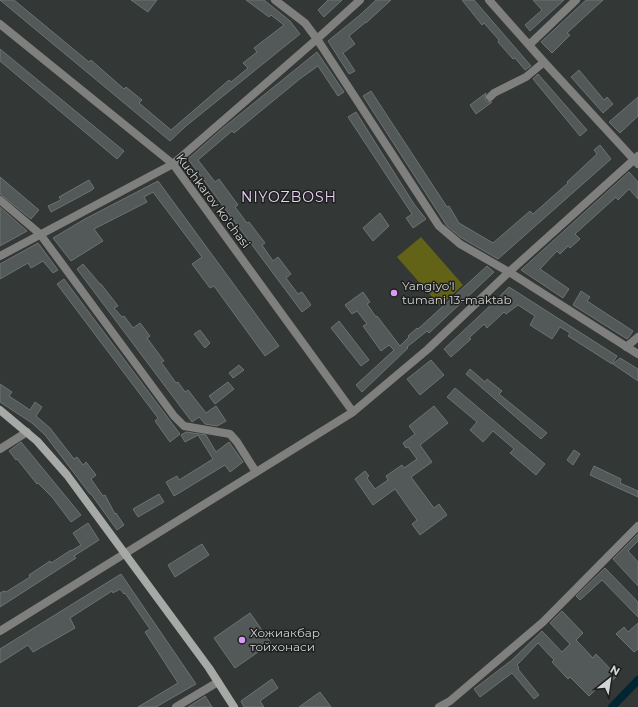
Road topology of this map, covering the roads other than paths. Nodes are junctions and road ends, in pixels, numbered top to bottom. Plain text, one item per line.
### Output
1 (275, 0) edge
2 (360, 0) edge
3 (489, 0) edge
4 (576, 0) edge
5 (0, 24) edge
6 (317, 39) junction
7 (529, 45) junction
8 (544, 62) junction
9 (490, 97) dead end
10 (637, 160) edge
11 (173, 164) junction
12 (0, 200) edge
13 (40, 234) junction
14 (0, 256) edge
15 (509, 272) junction
16 (638, 337) edge
17 (626, 347) junction
18 (638, 354) edge
19 (0, 410) edge
20 (352, 412) junction
21 (27, 432) junction
22 (0, 450) edge
23 (256, 472) junction
24 (638, 526) edge
25 (124, 553) junction
26 (0, 631) edge
27 (218, 682) junction
28 (176, 707) edge
29 (234, 707) edge
30 (439, 707) edge

1 - 6 street
2 - 6 street
3 - 7 street
4 - 7 street
5 - 11 street, Kuchkarov ko'chasi
6 - 11 street
6 - 15 street
7 - 8 street
8 - 9 street
8 - 10 street
10 - 15 street
11 - 13 street
11 - 20 street, Kuchkarov ko'chasi
12 - 13 street
13 - 14 street
13 - 23 street
15 - 17 street
15 - 20 street
16 - 17 street
17 - 18 street
19 - 21 main road
20 - 23 street
21 - 22 street
21 - 25 main road
23 - 25 street
24 - 30 street
25 - 26 street
25 - 27 main road
27 - 28 street
27 - 29 main road

